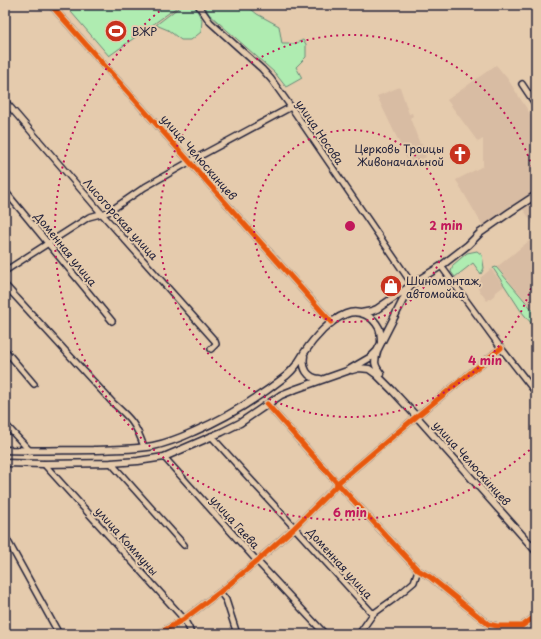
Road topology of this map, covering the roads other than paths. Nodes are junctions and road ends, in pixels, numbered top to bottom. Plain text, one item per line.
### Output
1 (51, 5) edge
2 (198, 5) edge
3 (522, 84) dead end
4 (5, 101) edge
5 (536, 105) edge
6 (291, 107) junction
7 (189, 162) junction
8 (5, 191) edge
9 (536, 195) edge
10 (102, 214) junction
11 (48, 243) junction
12 (441, 266) junction
13 (5, 271) edge
14 (5, 285) edge
15 (410, 286) junction
16 (361, 313) junction
17 (112, 321) dead end
18 (331, 322) junction
19 (380, 345) junction
20 (501, 348) junction
21 (211, 349) dead end
22 (5, 350) edge
23 (377, 352) junction
24 (304, 353) junction
25 (347, 371) junction
26 (322, 380) junction
27 (34, 384) dead end
28 (392, 390) junction
29 (536, 393) edge
30 (267, 404) junction
31 (416, 417) junction
32 (5, 424) edge
33 (212, 436) junction
34 (144, 447) junction
35 (5, 450) edge
36 (33, 451) junction
37 (164, 457) junction
38 (5, 463) edge
39 (36, 464) junction
40 (44, 464) junction
41 (111, 464) junction
42 (338, 484) junction
43 (294, 528) junction
44 (5, 536) edge
45 (184, 545) dead end
46 (536, 550) edge
47 (257, 561) junction
48 (418, 570) junction
49 (220, 592) junction
50 (373, 614) junction
51 (536, 616) edge
52 (184, 619) junction
53 (59, 634) edge
54 (158, 634) edge
55 (192, 634) edge
56 (237, 634) edge
57 (325, 634) edge
58 (359, 634) edge

1 - 7 street, улица Челюскинцев
2 - 6 street, улица Носова
3 - 5 street
4 - 10 street, Лисогорская улица
6 - 7 street
6 - 15 street, улица Носова
7 - 10 street
7 - 18 street, улица Челюскинцев
8 - 11 street, Доменная улица
9 - 12 main road
10 - 11 street
10 - 21 street, Лисогорская улица
11 - 13 street
11 - 17 street, Доменная улица
12 - 15 main road
12 - 20 street
14 - 34 street
15 - 16 main road
15 - 19 main road
16 - 18 main road
16 - 19 main road
18 - 24 main road
19 - 23 main road
20 - 29 street
20 - 31 street
22 - 27 street
23 - 25 main road
23 - 28 main road, улица Челюскинцев
24 - 26 main road
24 - 34 main road
25 - 26 main road
25 - 28 main road, улица Челюскинцев
26 - 30 main road
28 - 31 main road, улица Челюскинцев
30 - 33 main road
30 - 42 street
31 - 42 street
31 - 46 main road, улица Челюскинцев
32 - 36 street
33 - 37 main road
33 - 43 street, Доменная улица
34 - 36 main road
35 - 36 main road
36 - 39 main road
37 - 41 main road
37 - 47 street, улица Гаева
38 - 39 main road
39 - 40 main road
40 - 41 main road
40 - 52 street, улица Коммуны
41 - 45 street
42 - 43 street
42 - 48 street
43 - 47 street
43 - 50 street, Доменная улица
44 - 53 street
47 - 49 street
47 - 57 street, улица Гаева
48 - 50 street
48 - 51 street
49 - 52 street
49 - 56 street
50 - 58 street
52 - 54 street
52 - 55 street, улица Коммуны

